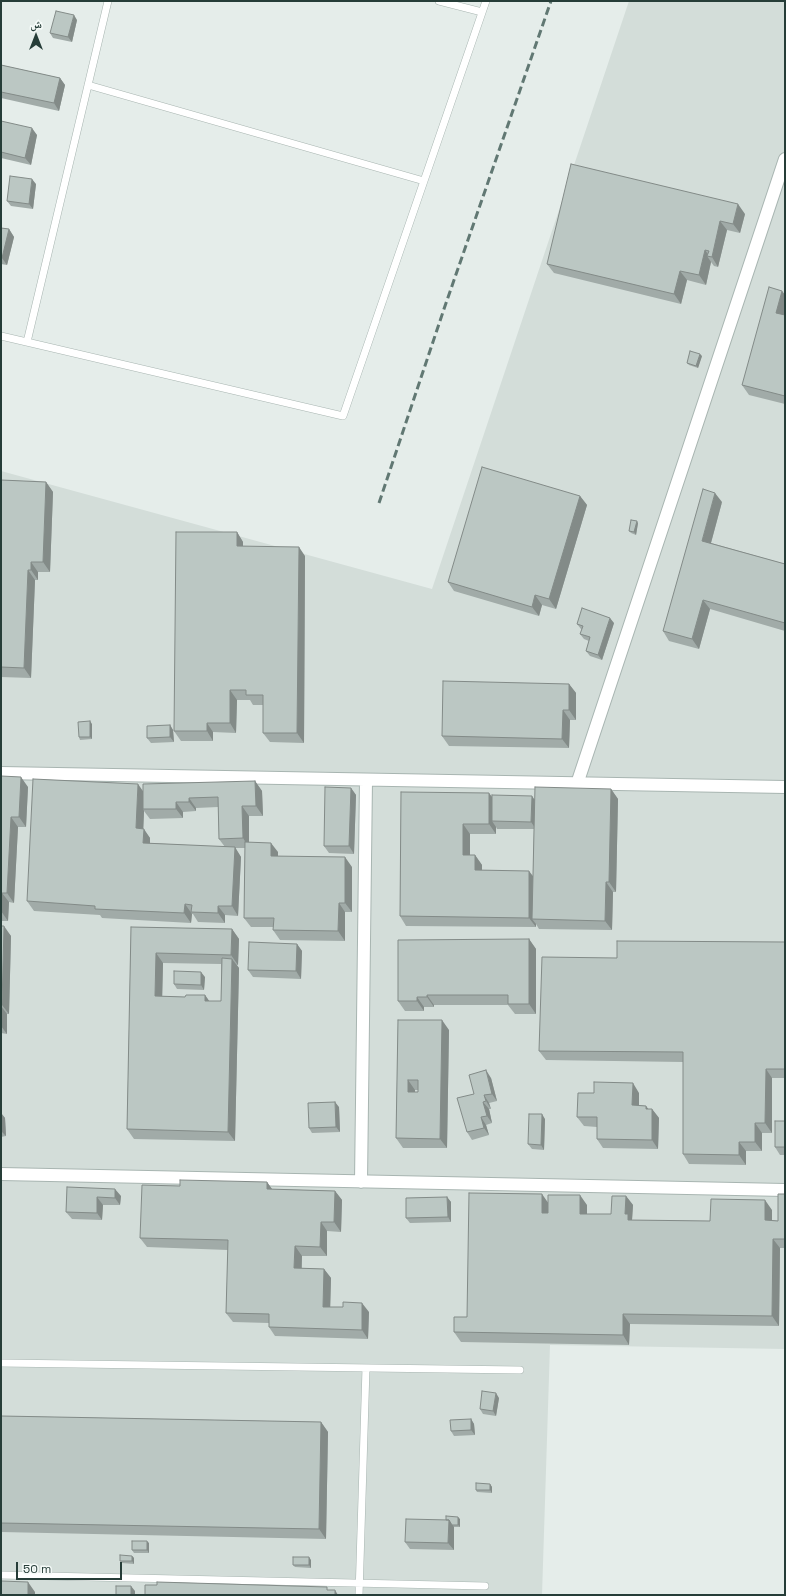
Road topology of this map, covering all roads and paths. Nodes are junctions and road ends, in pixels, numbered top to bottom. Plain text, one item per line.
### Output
1 (108, 1) edge
2 (439, 1) edge
3 (486, 1) edge
4 (482, 12) junction
5 (88, 85) junction
6 (785, 159) edge
7 (424, 181) junction
8 (1, 336) edge
9 (27, 342) junction
10 (1, 773) edge
11 (366, 780) junction
12 (577, 784) junction
13 (785, 787) edge
14 (1, 1174) edge
15 (361, 1182) junction
16 (785, 1190) edge
17 (1, 1363) edge
18 (366, 1368) junction
19 (520, 1370) dead end
20 (1, 1575) edge
21 (360, 1583) junction
22 (485, 1586) dead end
23 (359, 1595) edge

1 - 5 lane
2 - 4 lane
3 - 4 lane
4 - 7 lane
5 - 7 lane
5 - 9 lane
6 - 12 street
7 - 9 lane
8 - 9 lane
10 - 11 street
11 - 12 street
11 - 15 street
12 - 13 street
14 - 15 street
15 - 16 street
17 - 18 lane
18 - 19 lane
18 - 21 lane
20 - 21 lane
21 - 22 lane
21 - 23 lane

